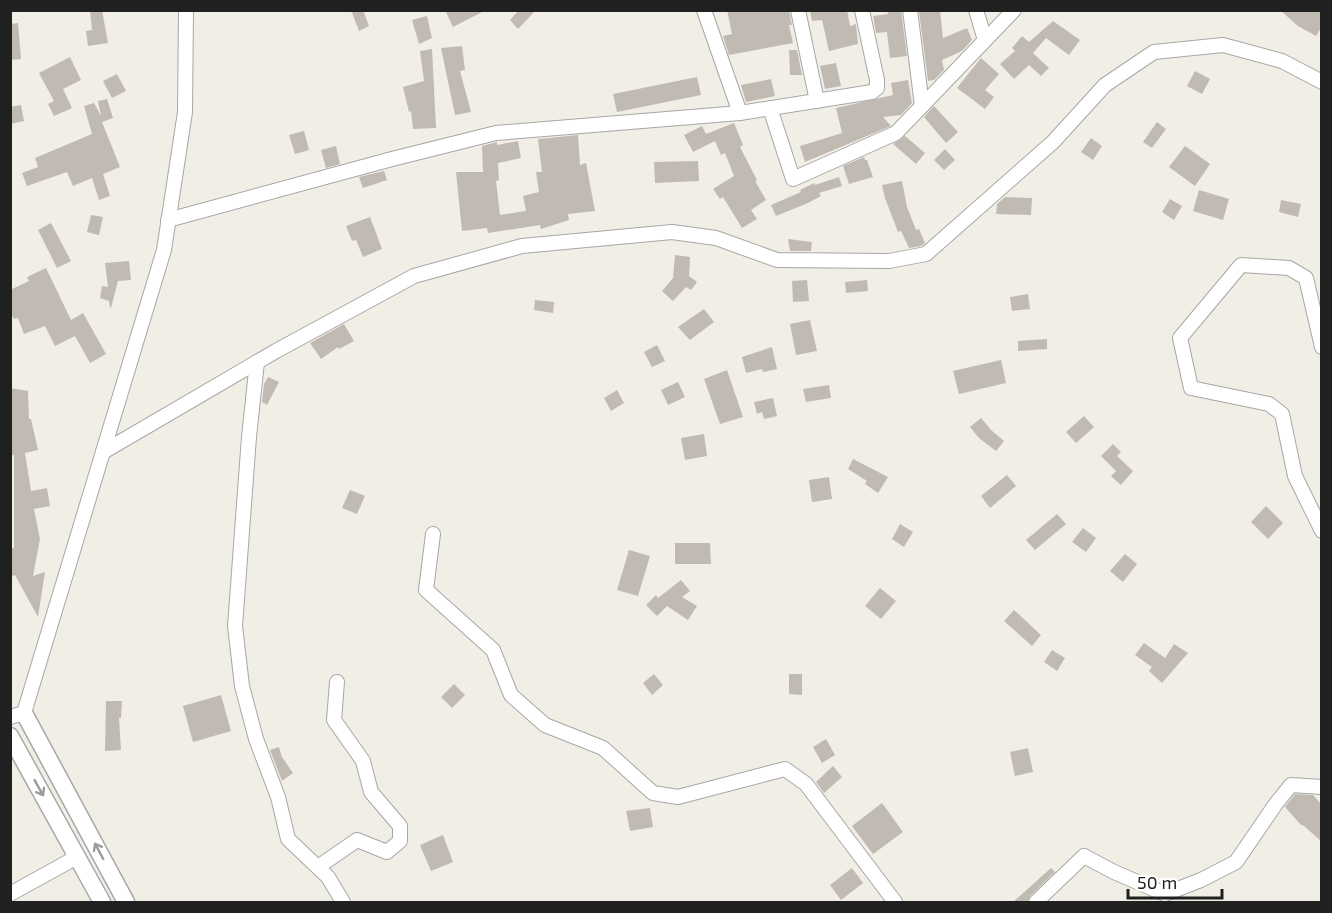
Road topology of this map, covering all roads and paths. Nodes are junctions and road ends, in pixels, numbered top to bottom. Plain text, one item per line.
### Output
1 (186, 10) edge
2 (704, 10) edge
3 (798, 10) edge
4 (862, 10) edge
5 (910, 10) edge
6 (976, 10) edge
7 (1014, 10) edge
8 (985, 39) junction
9 (1322, 82) edge
10 (817, 101) junction
11 (922, 106) junction
12 (770, 108) junction
13 (740, 113) junction
14 (168, 220) junction
15 (1322, 347) edge
16 (257, 362) junction
17 (103, 452) junction
18 (1322, 531) edge
19 (433, 534) dead end
20 (337, 682) dead end
21 (17, 715) edge
22 (10, 736) edge
23 (1322, 787) edge
24 (77, 856) junction
25 (318, 867) junction
26 (10, 894) edge
27 (102, 903) edge
28 (126, 903) edge
29 (343, 903) edge
30 (895, 903) edge
31 (1036, 903) edge

1 - 14 street
2 - 13 street
3 - 10 street
4 - 10 street
5 - 11 street
6 - 8 street
7 - 8 street
8 - 11 street
9 - 16 street
10 - 12 street
11 - 12 street
12 - 13 street
13 - 14 street
14 - 17 street
15 - 18 street
16 - 17 street
16 - 25 street
17 - 21 street
19 - 30 street
20 - 25 street
28 -> 21 street
22 -> 24 street
23 - 31 street
24 - 26 street
24 - 27 street
25 - 29 street

